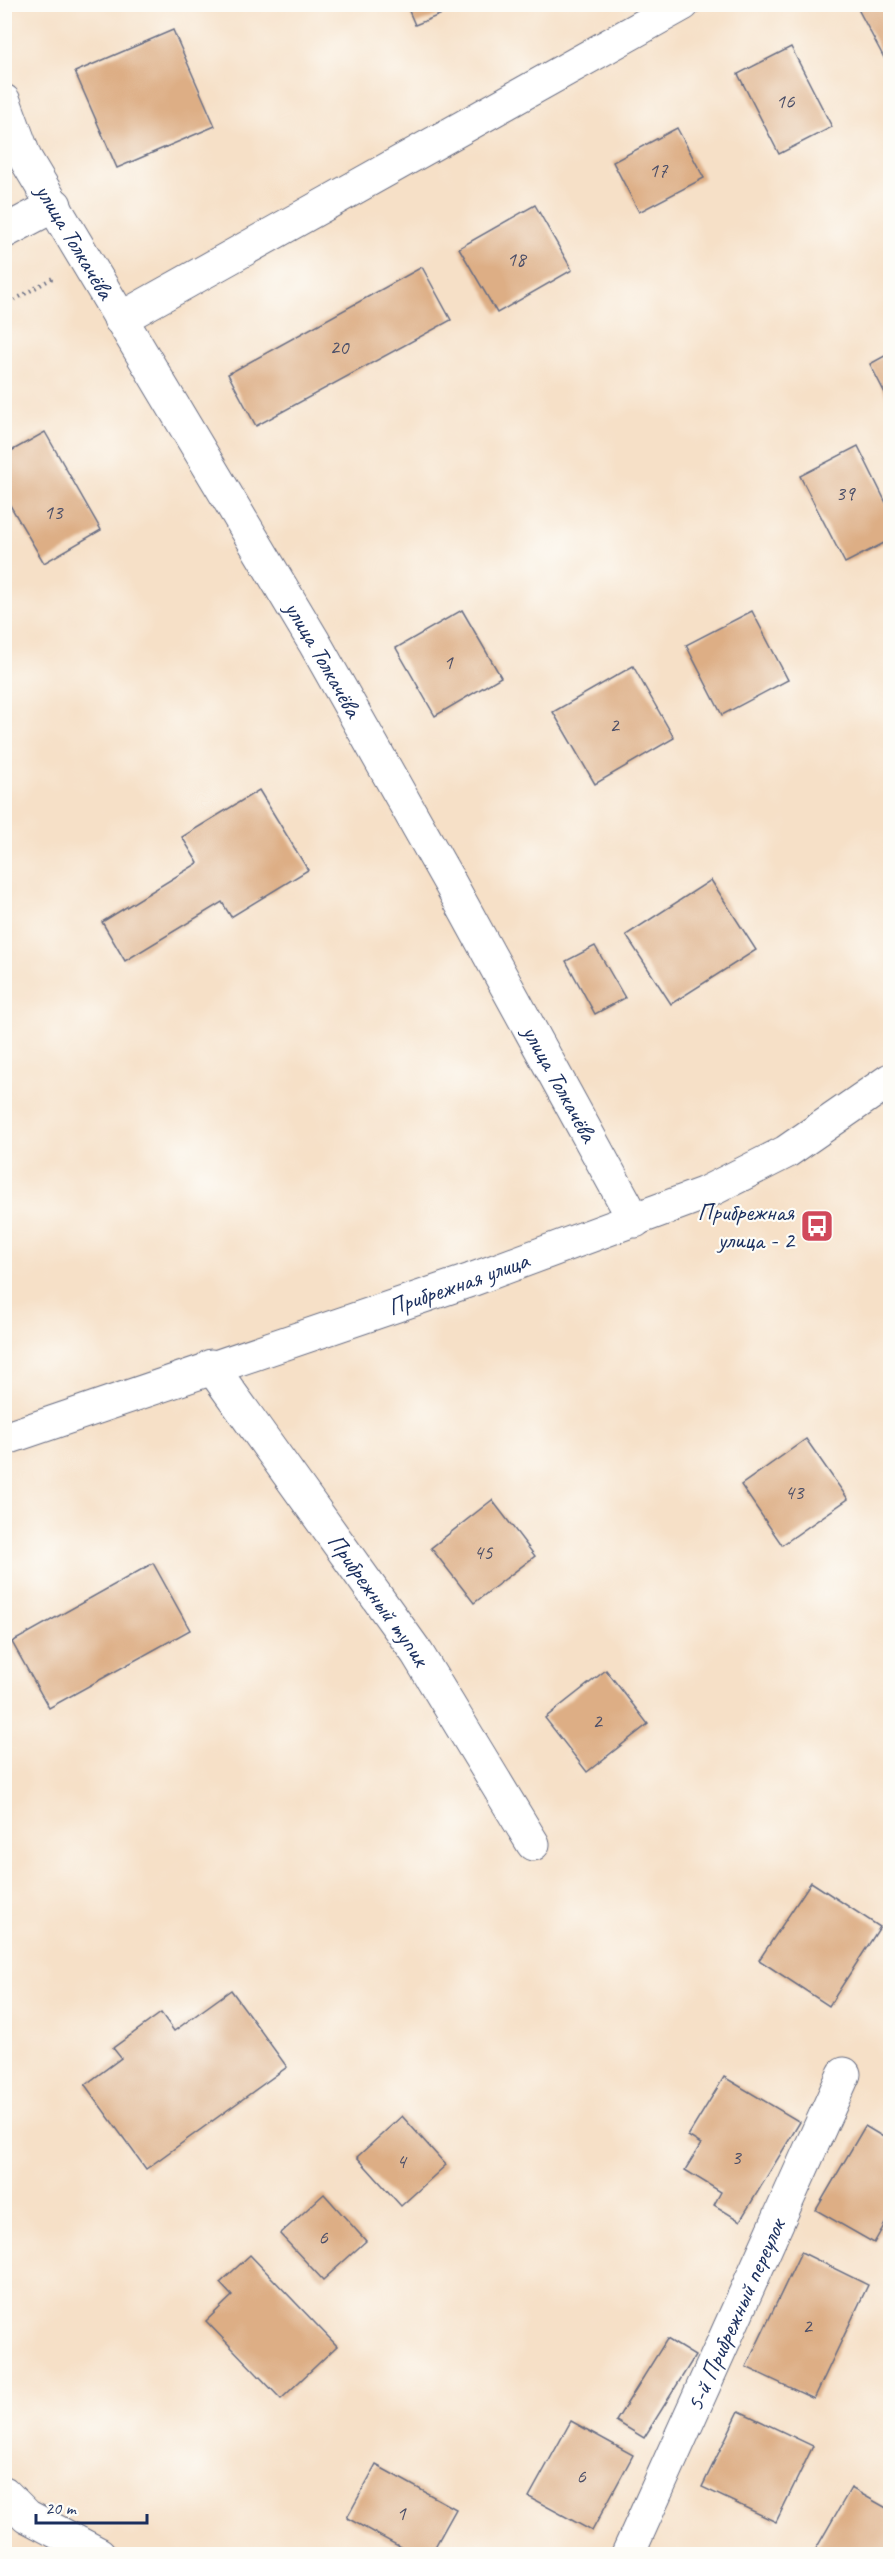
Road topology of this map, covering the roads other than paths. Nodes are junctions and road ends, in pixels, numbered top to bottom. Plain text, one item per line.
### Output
1 (683, 4) edge
2 (4, 101) edge
3 (55, 205) junction
4 (7, 224) edge
5 (120, 319) junction
6 (891, 1080) edge
7 (635, 1221) junction
8 (211, 1366) junction
9 (4, 1439) edge
10 (533, 1844) dead end
11 (844, 2074) dead end
12 (4, 2493) edge
13 (99, 2554) edge
14 (628, 2554) edge

1 - 5 street
2 - 3 street, улица Толкачёва
3 - 4 street
3 - 5 street, улица Толкачёва
5 - 7 street, улица Толкачёва
6 - 7 street, Прибрежная улица
7 - 8 street, Прибрежная улица
8 - 9 street, Прибрежная улица
8 - 10 street, Прибрежный тупик
11 - 14 street, 5-й Прибрежный переулок
12 - 13 street

